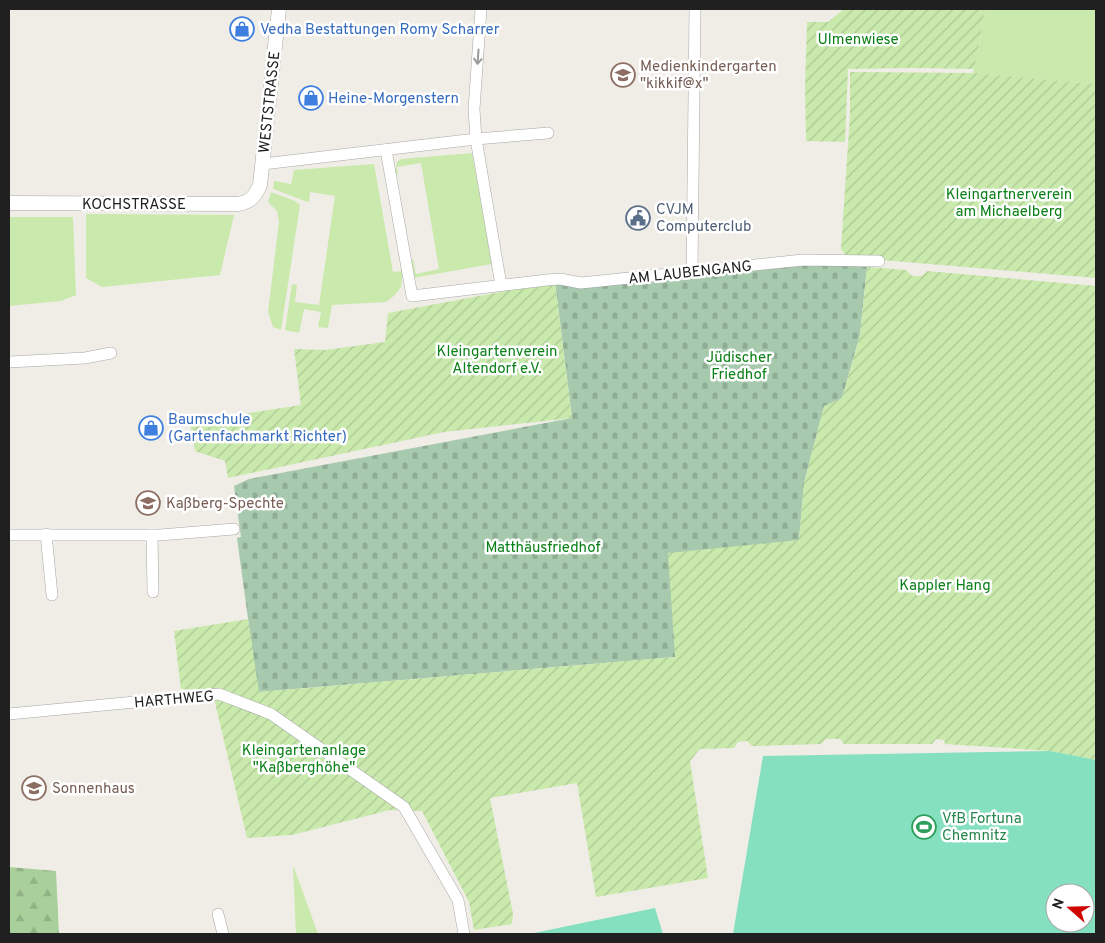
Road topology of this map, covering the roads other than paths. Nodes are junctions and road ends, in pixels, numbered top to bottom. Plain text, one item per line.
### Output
1 (278, 9) edge
2 (481, 9) edge
3 (694, 9) edge
4 (548, 133) dead end
5 (476, 139) junction
6 (386, 150) junction
7 (263, 164) junction
8 (256, 194) joint
9 (9, 203) edge
10 (879, 261) dead end
11 (692, 272) junction
12 (501, 285) junction
13 (111, 353) dead end
14 (9, 362) edge
15 (234, 529) dead end
16 (9, 534) edge
17 (46, 534) junction
18 (152, 535) junction
19 (153, 592) dead end
20 (52, 595) dead end
21 (9, 714) edge
22 (218, 914) dead end
23 (223, 934) edge
24 (464, 934) edge

1 - 7 street, WESTSTRASSE
2 -> 5 street
3 - 11 street
4 - 5 street
5 - 6 street
5 - 12 street
6 - 7 street
6 - 12 street, AM LAUBENGANG
7 - 8 street, WESTSTRASSE
8 - 9 street, KOCHSTRASSE
10 - 11 street, AM LAUBENGANG
11 - 12 street, AM LAUBENGANG
13 - 14 street
15 - 18 street
16 - 17 street
17 - 18 street
17 - 20 street
18 - 19 street
21 - 24 street, HARTHWEG
22 - 23 street

